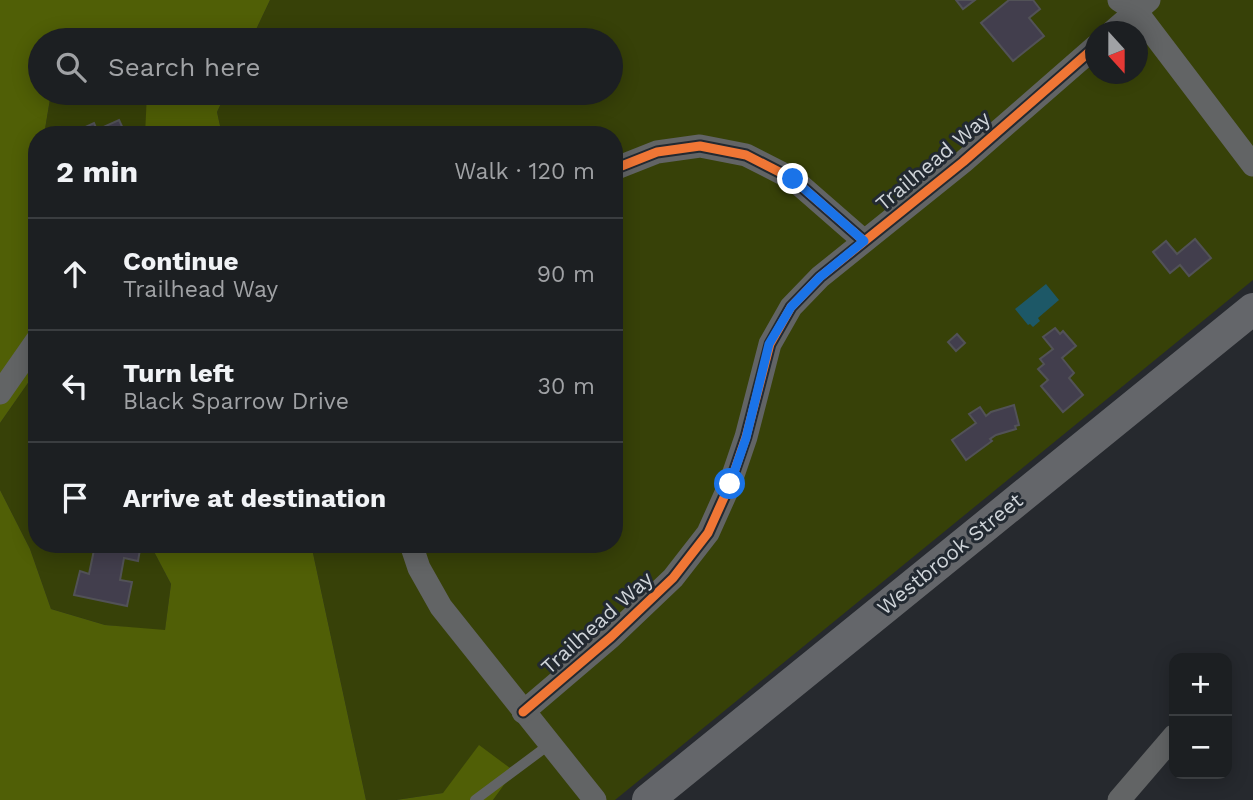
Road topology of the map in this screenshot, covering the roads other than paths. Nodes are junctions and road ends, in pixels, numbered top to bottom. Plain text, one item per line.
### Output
1 (1135, 4) edge
2 (1121, 21) edge
3 (1085, 56) edge
4 (623, 165) edge
5 (1253, 165) edge
6 (864, 241) junction
7 (1253, 309) edge
8 (28, 353) edge
9 (0, 393) edge
10 (414, 553) edge
11 (523, 712) junction
12 (1169, 742) edge
13 (550, 744) junction
14 (475, 800) edge
15 (595, 800) edge
16 (648, 800) edge
17 (1119, 800) edge

1 - 2 street
1 - 5 street
3 - 6 street, Trailhead Way
4 - 6 street
6 - 11 street, Trailhead Way
7 - 16 main road, Westbrook Street
8 - 9 street
10 - 11 street
11 - 13 street
12 - 17 street
13 - 14 lane
13 - 15 street

